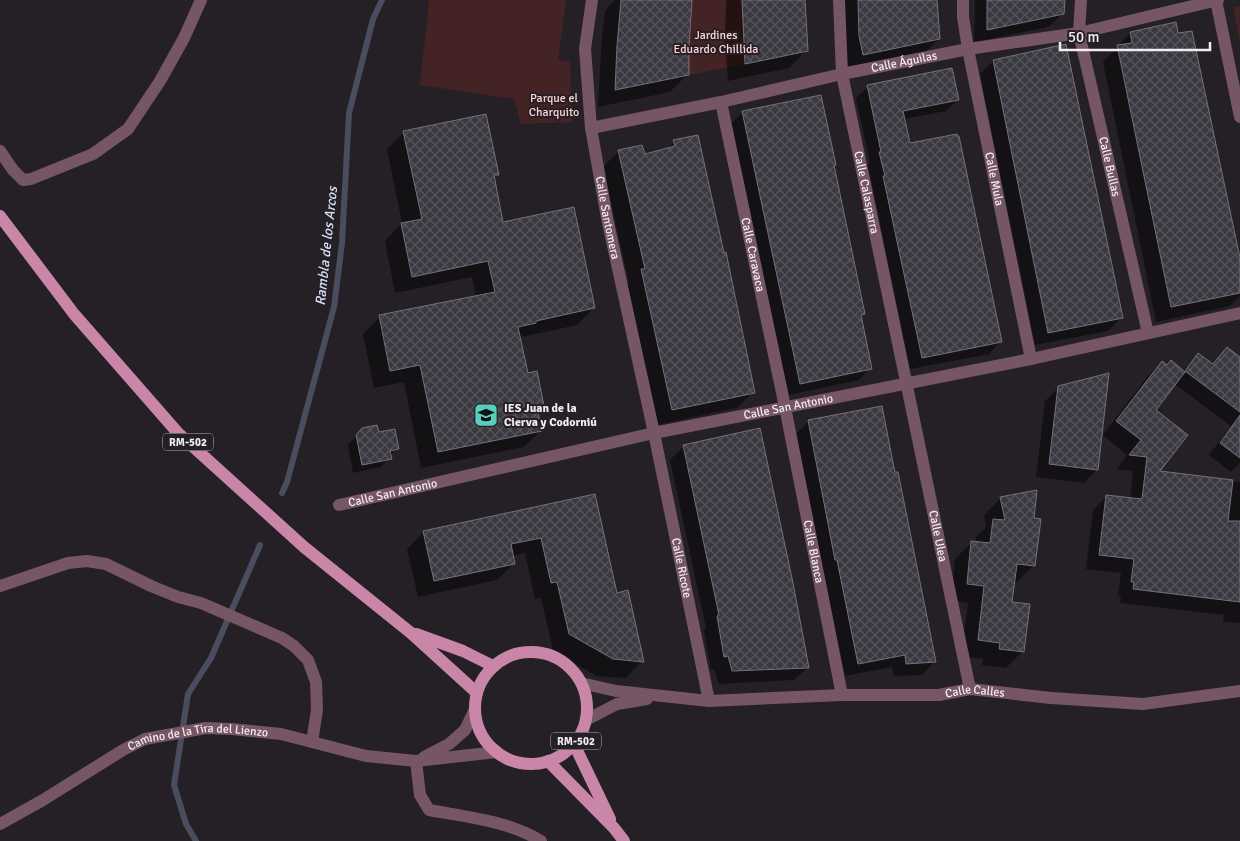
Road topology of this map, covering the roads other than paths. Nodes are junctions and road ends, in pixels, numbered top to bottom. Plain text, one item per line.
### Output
1 (201, 0) edge
2 (592, 0) edge
3 (839, 0) edge
4 (963, 0) edge
5 (1081, 0) edge
6 (1217, 0) edge
7 (1079, 33) junction
8 (968, 50) junction
9 (842, 74) junction
10 (721, 102) junction
11 (1240, 117) edge
12 (591, 128) junction
13 (0, 151) edge
14 (0, 216) edge
15 (1240, 313) edge
16 (1148, 333) junction
17 (1031, 359) junction
18 (905, 383) junction
19 (785, 407) junction
20 (654, 433) junction
21 (339, 504) dead end
22 (0, 586) edge
23 (411, 633) junction
24 (493, 666) junction
25 (581, 682) junction
26 (970, 689) junction
27 (1240, 691) edge
28 (477, 693) junction
29 (842, 695) junction
30 (662, 696) junction
31 (709, 702) junction
32 (475, 709) junction
33 (586, 720) junction
34 (312, 742) junction
35 (574, 744) junction
36 (497, 752) junction
37 (416, 761) junction
38 (548, 761) junction
39 (0, 824) edge
40 (614, 828) junction
41 (541, 841) edge
42 (624, 841) edge

1 - 13 street
2 - 12 street, Calle Santomera
3 - 9 street, Calle Calasparra
4 - 8 street, Calle Mula
5 - 7 street, Calle Bullas
6 - 7 street, Calle Águilas
6 - 11 street
7 - 8 street, Calle Águilas
7 - 16 street, Calle Bullas
8 - 9 street, Calle Águilas
8 - 17 street, Calle Mula
9 - 10 street, Calle Águilas
9 - 18 street, Calle Calasparra
10 - 12 street, Calle Águilas
10 - 19 street, Calle Caravaca
12 - 20 street, Calle Santomera
14 - 23 main road, RM-502
15 - 16 street, Calle San Antonio
16 - 17 street, Calle San Antonio
17 - 18 street, Calle San Antonio
18 - 19 street, Calle San Antonio
18 - 26 street, Calle Ulea
19 - 20 street, Calle San Antonio
19 - 29 street, Calle Blanca
20 - 21 street, Calle San Antonio
20 - 31 street, Calle Ricote
22 - 34 street
23 - 24 main road
23 - 28 main road, RM-502
24 - 25 main road, RM-502
24 - 28 main road, RM-502
25 - 30 street, Calle Calles
25 - 33 main road, RM-502
26 - 27 street, Calle Calles
26 - 29 street, Calle Calles
28 - 32 main road, RM-502
29 - 31 street, Calle Calles
30 - 31 street, Calle Calles
30 - 33 street
32 - 36 main road, RM-502
32 - 37 street
33 - 35 main road, RM-502
34 - 37 street, Camino de la Tira del Lienzo
34 - 39 street, Camino de la Tira del Lienzo
35 - 38 main road, RM-502
35 - 40 main road, RM-502
36 - 37 street, Camino de la Tira del Lienzo
36 - 38 main road, RM-502
37 - 41 street
38 - 40 main road, RM-502
40 - 42 main road, RM-502

